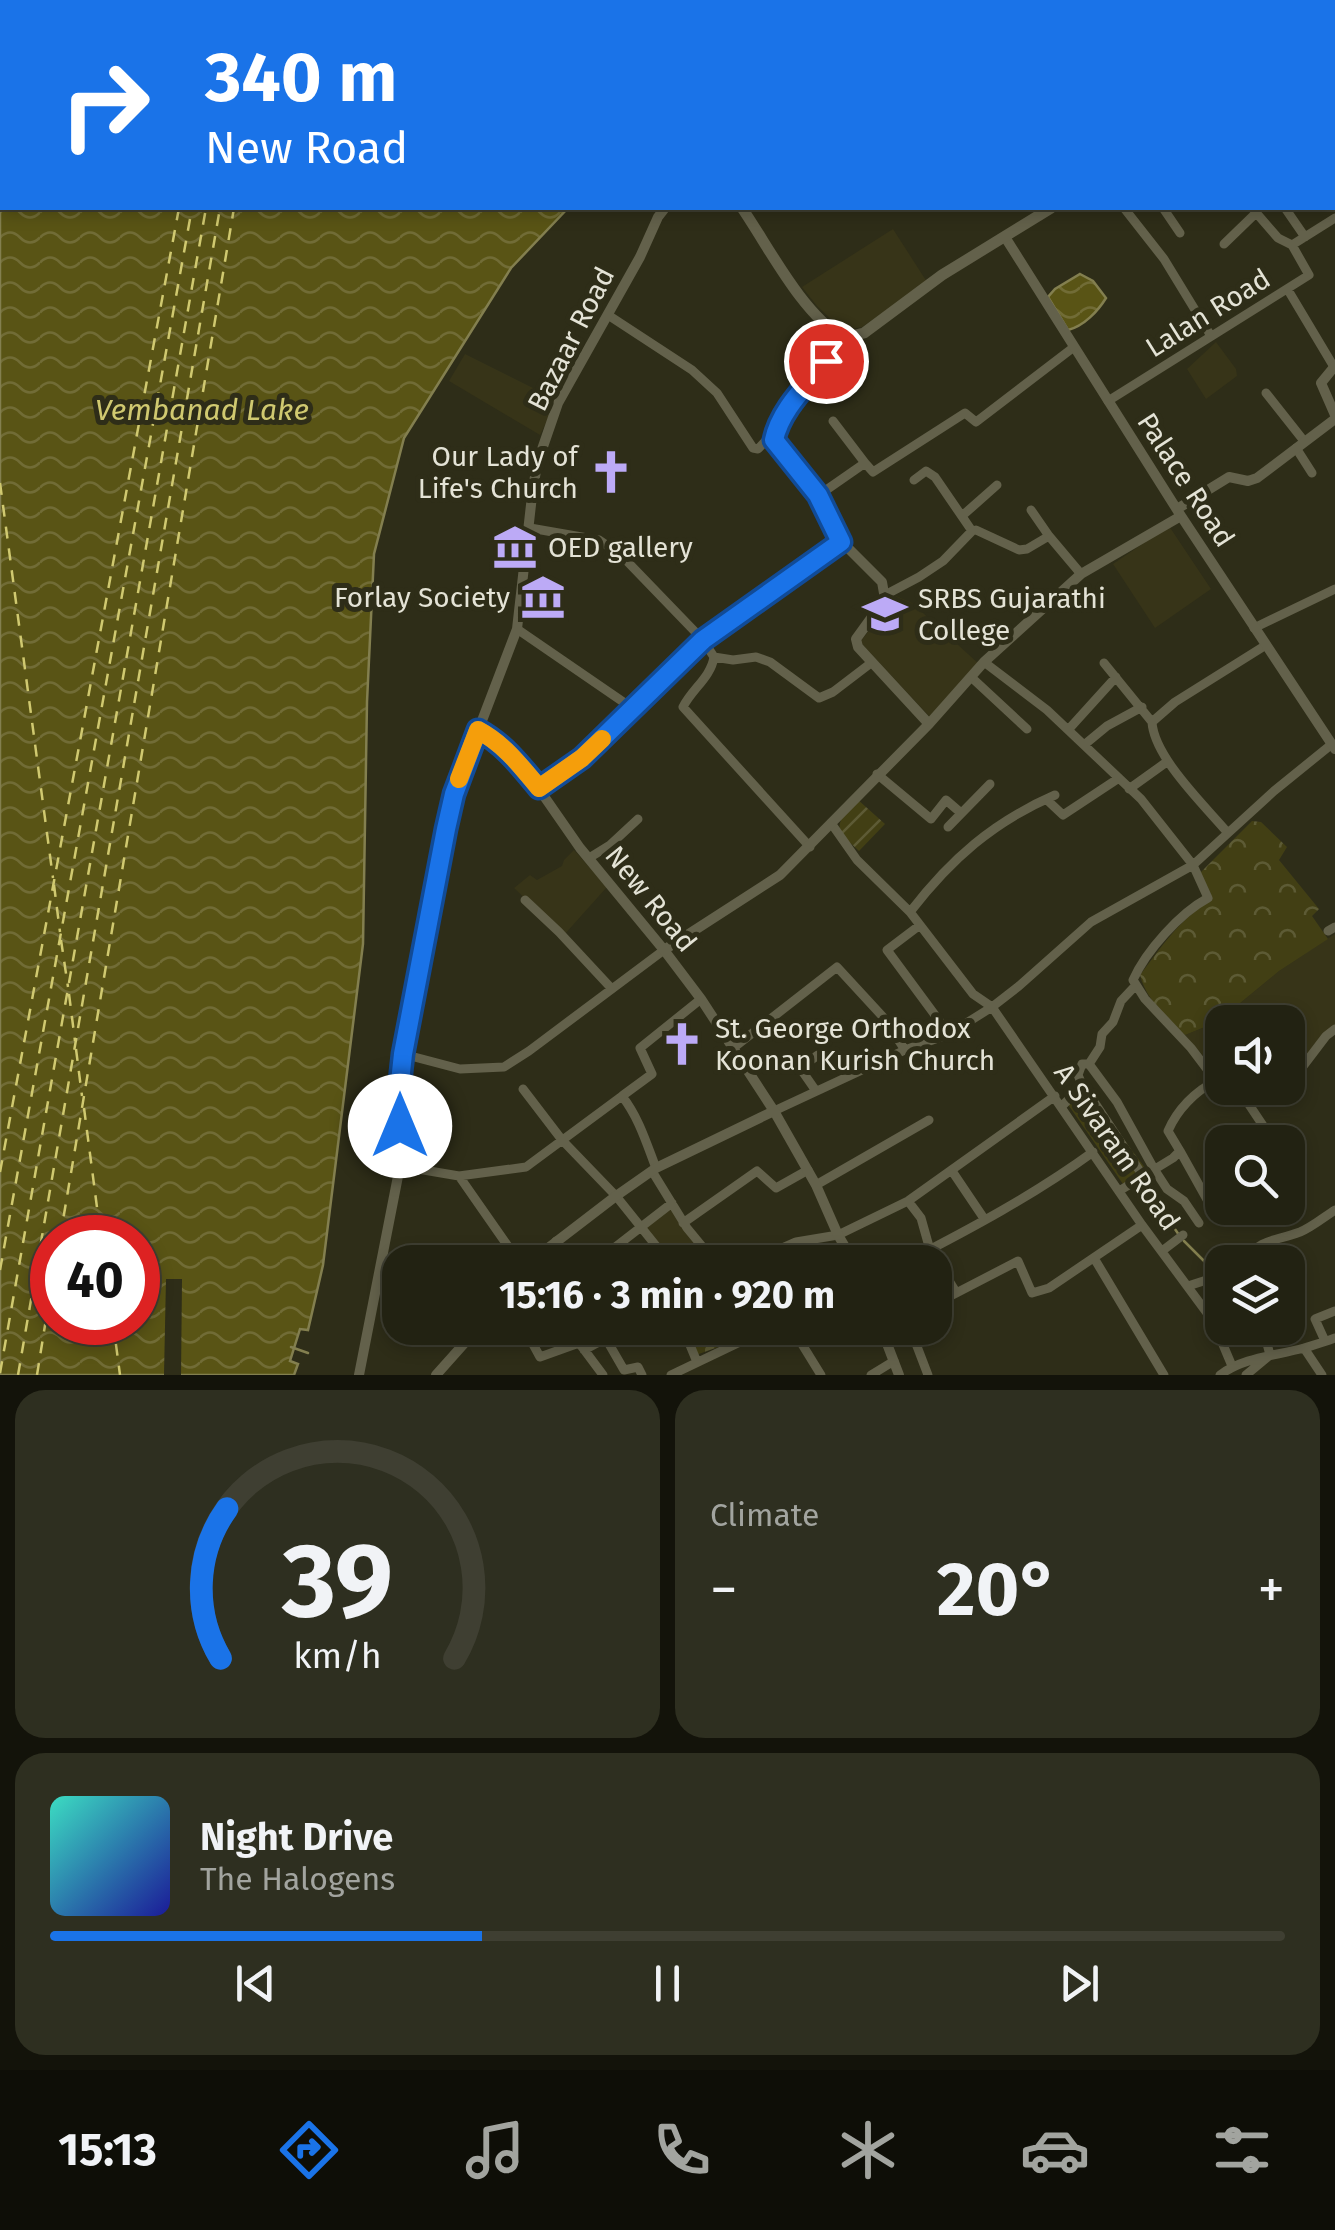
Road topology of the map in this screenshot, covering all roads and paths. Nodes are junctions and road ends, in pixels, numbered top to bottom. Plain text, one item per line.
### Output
1 (663, 210) edge
2 (743, 210) edge
3 (1047, 210) edge
4 (1126, 210) edge
5 (1164, 210) edge
6 (1254, 210) edge
7 (1286, 210) edge
8 (1335, 218) edge
9 (1180, 233) dead end
10 (1005, 237) junction
11 (1306, 237) junction
12 (1224, 244) dead end
13 (1292, 245) junction
14 (1288, 290) junction
15 (608, 315) junction
16 (1211, 336) junction
17 (843, 338) junction
18 (1074, 347) junction
19 (1334, 366) edge
20 (1266, 393) dead end
21 (1108, 401) junction
22 (1335, 417) edge
23 (833, 421) dead end
24 (776, 430) junction
25 (1300, 444) junction
26 (864, 462) junction
27 (1312, 473) dead end
28 (914, 480) dead end
29 (997, 485) dead end
30 (818, 495) junction
31 (1031, 510) dead end
32 (1179, 513) junction
33 (962, 516) junction
34 (530, 528) junction
35 (972, 531) junction
36 (1049, 536) junction
37 (841, 542) junction
38 (1081, 574) junction
39 (1335, 589) edge
40 (886, 595) junction
41 (1254, 628) junction
42 (517, 629) junction
43 (703, 640) junction
44 (1266, 645) junction
45 (714, 657) junction
46 (984, 662) junction
47 (871, 663) junction
48 (1104, 663) dead end
49 (972, 677) junction
50 (1116, 677) junction
51 (1142, 707) junction
52 (632, 708) junction
53 (1152, 722) junction
54 (928, 724) junction
55 (1028, 729) dead end
56 (478, 730) junction
57 (1068, 730) junction
58 (1084, 746) junction
59 (1333, 747) edge
60 (1168, 761) junction
61 (877, 774) junction
62 (1118, 778) junction
63 (990, 784) dead end
64 (539, 788) junction
65 (1130, 789) junction
66 (960, 814) junction
67 (638, 818) dead end
68 (832, 823) junction
69 (948, 827) dead end
70 (1227, 832) junction
71 (810, 847) junction
72 (588, 858) junction
73 (1193, 865) junction
74 (525, 900) dead end
75 (910, 912) junction
76 (920, 924) junction
77 (664, 950) junction
78 (1136, 985) junction
79 (612, 989) junction
80 (700, 999) junction
81 (992, 1006) junction
82 (1335, 1029) edge
83 (949, 1034) junction
84 (732, 1050) junction
85 (905, 1050) junction
86 (403, 1054) junction
87 (818, 1055) dead end
88 (1305, 1063) edge
89 (1089, 1064) junction
90 (1205, 1065) edge
91 (1081, 1082) junction
92 (1205, 1086) edge
93 (523, 1089) dead end
94 (816, 1091) junction
95 (622, 1096) junction
96 (1055, 1096) junction
97 (1062, 1106) junction
98 (774, 1111) junction
99 (930, 1120) dead end
100 (562, 1140) junction
101 (1180, 1151) junction
102 (1093, 1152) junction
103 (400, 1166) junction
104 (654, 1170) junction
105 (808, 1170) junction
106 (1154, 1170) junction
107 (952, 1171) junction
108 (459, 1176) junction
109 (1143, 1176) junction
110 (816, 1185) junction
111 (1119, 1191) junction
112 (616, 1196) junction
113 (1205, 1196) edge
114 (908, 1200) junction
115 (672, 1202) junction
116 (1335, 1210) edge
117 (985, 1220) junction
118 (683, 1222) junction
119 (1199, 1223) dead end
120 (1142, 1225) junction
121 (642, 1226) junction
122 (838, 1234) junction
123 (1180, 1237) dead end
124 (556, 1242) junction
125 (507, 1245) edge
126 (552, 1245) edge
127 (558, 1245) edge
128 (618, 1245) edge
129 (656, 1245) edge
130 (701, 1245) edge
131 (789, 1245) edge
132 (844, 1245) edge
133 (929, 1245) edge
134 (939, 1245) edge
135 (1260, 1245) edge
136 (1162, 1251) junction
137 (1094, 1258) junction
138 (1205, 1280) edge
139 (952, 1286) edge
140 (1188, 1286) junction
141 (956, 1292) junction
142 (952, 1294) edge
143 (1335, 1310) edge
144 (1330, 1340) edge
145 (463, 1345) edge
146 (534, 1345) edge
147 (610, 1345) edge
148 (690, 1345) edge
149 (733, 1345) edge
150 (802, 1345) edge
151 (888, 1345) edge
152 (917, 1345) edge
153 (1267, 1345) edge
154 (582, 1346) joint
155 (1304, 1348) junction
156 (1270, 1355) junction
157 (894, 1361) junction
158 (697, 1362) junction
159 (1232, 1366) junction
160 (359, 1375) edge
161 (436, 1375) edge
162 (603, 1375) edge
163 (642, 1375) edge
164 (670, 1375) edge
165 (820, 1375) edge
166 (871, 1375) edge
167 (899, 1375) edge
168 (928, 1375) edge
169 (1164, 1375) edge
170 (1220, 1375) edge
171 (1246, 1375) edge
172 (1322, 1375) edge

1 - 15 street, Bazaar Road
2 - 17 main road
3 - 10 main road
4 - 16 street
5 - 9 street
6 - 12 street
6 - 13 street
7 - 11 street
8 - 11 street, Lalan Road
10 - 17 main road
10 - 18 street, Palace Road
11 - 13 street, Lalan Road
13 - 14 street, Lalan Road
14 - 16 street, Lalan Road
14 - 19 street
15 - 24 street
15 - 34 street, Bazaar Road
16 - 21 street, Lalan Road
17 - 24 street
18 - 21 street, Palace Road
18 - 26 street
19 - 22 street
20 - 25 street
21 - 32 street, Palace Road
22 - 25 street
23 - 26 street
24 - 30 street
25 - 27 street
25 - 32 street
26 - 30 street
28 - 33 street
29 - 33 street
30 - 37 street
31 - 36 street
32 - 38 street
32 - 41 street, Palace Road
33 - 35 street
34 - 42 street, Bazaar Road
34 - 43 street
35 - 36 street
35 - 40 street
36 - 38 street
37 - 40 street
37 - 43 street
38 - 46 street
39 - 41 street
40 - 47 street
41 - 44 street, Palace Road
42 - 52 street
42 - 56 street, Bazaar Road
43 - 45 street
43 - 52 street
44 - 53 street
44 - 59 street, Palace Road
45 - 47 street
45 - 71 street
46 - 49 street
46 - 57 street
47 - 54 street
48 - 50 street
49 - 54 street
49 - 55 street
50 - 51 street
50 - 57 street
51 - 53 street
51 - 58 street
52 - 64 street
53 - 60 street
54 - 61 street
56 - 64 street, New Road
56 - 86 street, Bazaar Road
57 - 58 street
58 - 62 street
59 - 70 street
60 - 65 street
60 - 70 street
61 - 66 street
61 - 68 street
62 - 65 street
62 - 75 street
63 - 66 street
64 - 72 street, New Road
65 - 73 street
66 - 69 street
67 - 72 street
68 - 71 street
68 - 75 street, A Sivaram Road
70 - 73 street
71 - 77 street
72 - 77 street, New Road
73 - 78 street
73 - 81 street
74 - 79 street
75 - 76 street, A Sivaram Road
76 - 81 street, A Sivaram Road
76 - 83 street
77 - 79 street
77 - 80 street, New Road
78 - 89 street
78 - 90 street
79 - 86 street
80 - 84 street, New Road
80 - 95 street
81 - 83 street
81 - 96 street, A Sivaram Road
82 - 88 street
83 - 85 street
84 - 85 street
84 - 98 street, New Road
85 - 94 street
86 - 103 street, Bazaar Road
87 - 94 street
89 - 91 street
89 - 106 street
91 - 97 street
91 - 109 street
92 - 101 street
93 - 100 street
94 - 98 street
95 - 100 street
95 - 104 street
96 - 97 street, A Sivaram Road
96 - 107 street
97 - 102 street, A Sivaram Road
98 - 104 street
98 - 105 street, New Road
99 - 110 street
100 - 108 street
100 - 112 street
101 - 106 street
101 - 113 street
102 - 111 street, A Sivaram Road
102 - 117 street
103 - 108 street
103 - 160 street, Bazaar Road
104 - 112 street
104 - 115 street
105 - 110 street, New Road
105 - 118 street
106 - 109 street
106 - 119 street
107 - 114 street
107 - 117 street
108 - 125 street
109 - 111 street
110 - 122 street, New Road
111 - 120 street, A Sivaram Road
112 - 121 street
112 - 124 street
114 - 122 street
114 - 133 street
115 - 118 street
115 - 121 street
116 - 135 street
117 - 134 street
118 - 130 street
120 - 136 street, A Sivaram Road
120 - 137 street
121 - 128 street
121 - 129 street
122 - 131 street
122 - 132 street, New Road
123 - 136 street
124 - 126 street
124 - 127 street
136 - 140 street, A Sivaram Road
137 - 141 street
137 - 169 street
138 - 140 street
139 - 141 street
140 - 159 street, A Sivaram Road
141 - 142 street
143 - 144 street
144 - 155 street
145 - 161 street
146 - 154 street
147 - 163 street
148 - 158 street
149 - 158 street
150 - 165 street
151 - 157 street
152 - 168 street
153 - 156 street
154 - 162 street
155 - 156 street
155 - 172 street
156 - 159 street
156 - 171 street
157 - 166 street
157 - 167 street
158 - 164 street
159 - 170 street

